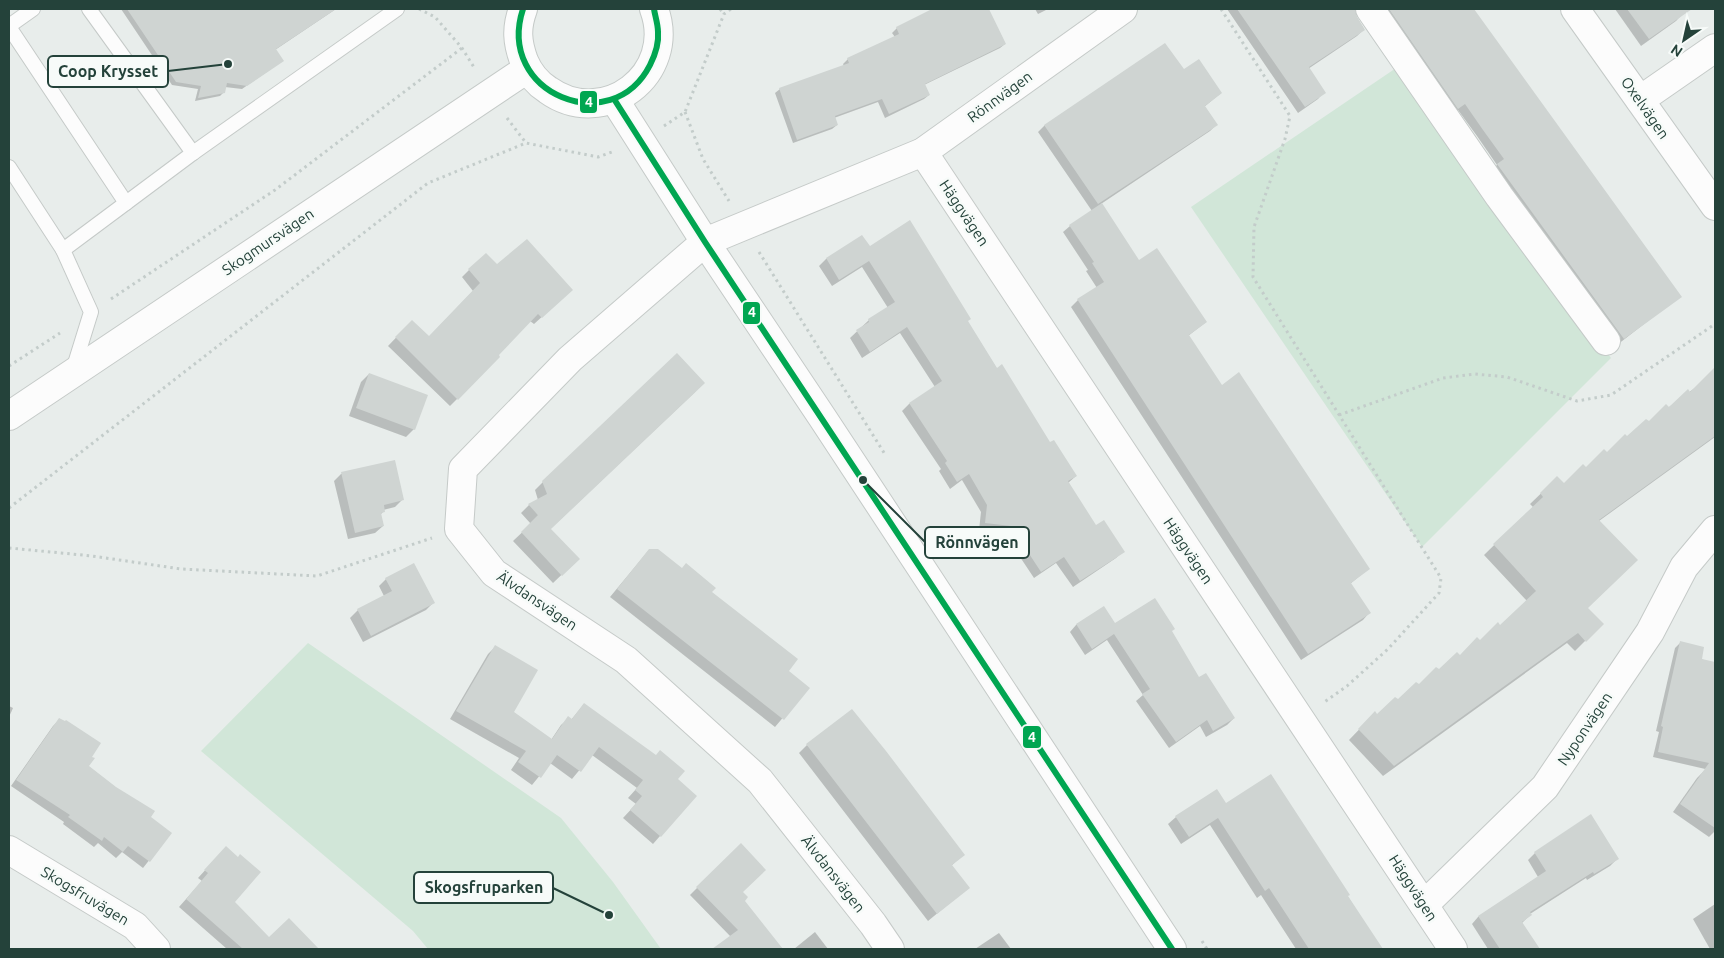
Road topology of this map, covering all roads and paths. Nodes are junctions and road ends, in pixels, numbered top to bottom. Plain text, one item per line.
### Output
1 (33, 9) edge
2 (89, 9) edge
3 (397, 9) edge
4 (418, 9) edge
5 (523, 9) edge
6 (654, 9) edge
7 (720, 9) edge
8 (731, 9) edge
9 (1123, 9) edge
10 (1220, 9) edge
11 (1370, 9) edge
12 (1575, 9) edge
13 (9, 26) edge
14 (1715, 48) edge
15 (527, 69) junction
16 (614, 100) junction
17 (1640, 100) junction
18 (685, 112) dead end
19 (526, 143) dead end
20 (923, 152) junction
21 (193, 153) junction
22 (9, 168) edge
23 (126, 203) junction
24 (1715, 206) edge
25 (744, 226) junction
26 (705, 242) junction
27 (63, 250) junction
28 (91, 312) junction
29 (1715, 324) edge
30 (1606, 341) dead end
31 (9, 366) edge
32 (71, 374) junction
33 (1340, 415) junction
34 (9, 416) edge
35 (886, 456) dead end
36 (9, 508) edge
37 (459, 530) junction
38 (1715, 530) edge
39 (9, 548) edge
40 (1300, 719) junction
41 (9, 850) edge
42 (1424, 905) junction
43 (1198, 934) dead end
44 (156, 949) edge
45 (890, 949) edge
46 (1172, 949) edge
47 (1207, 949) edge
48 (1453, 949) edge

1 - 13 lane
2 - 21 lane
3 - 21 lane
4 - 28 path
5 - 15 street
6 - 16 street
7 - 8 path
9 - 20 street, Rönnvägen
10 - 33 path
11 - 30 street
12 - 17 street, Oxelvägen
13 - 23 lane
14 - 17 street
15 - 16 street
15 - 32 street, Skogmursvägen
16 - 26 street
17 - 24 street, Oxelvägen
18 - 25 path
19 - 36 path
20 - 25 street, Rönnvägen
20 - 40 street, Häggvägen
21 - 23 lane
22 - 27 lane
23 - 27 lane
25 - 26 street, Rönnvägen
25 - 35 path
26 - 37 street
26 - 46 street
27 - 28 lane
28 - 31 path
28 - 32 lane
29 - 33 path
32 - 34 street, Skogmursvägen
33 - 40 path
37 - 39 path
37 - 45 street, Älvdansvägen
38 - 42 street, Nyponvägen
40 - 42 street, Häggvägen
41 - 44 street, Skogsfruvägen
42 - 48 street, Häggvägen
43 - 47 path

